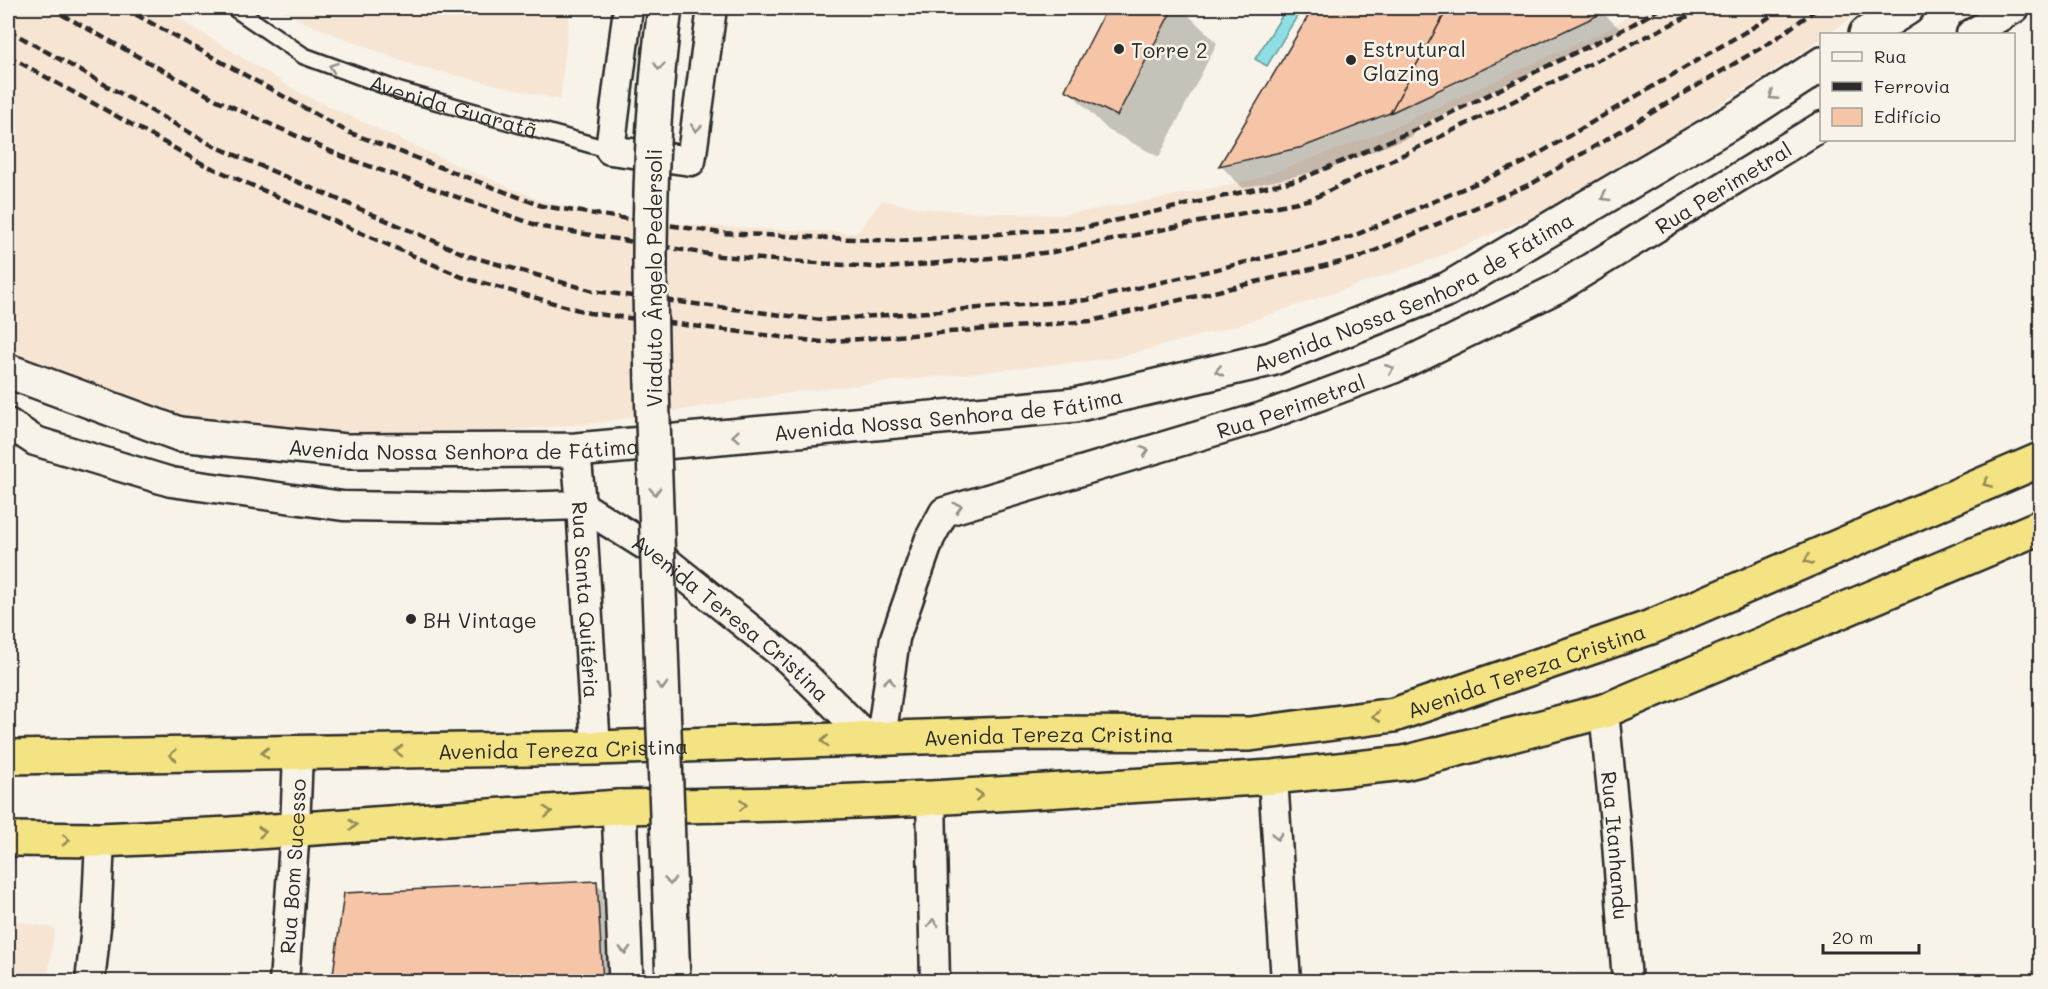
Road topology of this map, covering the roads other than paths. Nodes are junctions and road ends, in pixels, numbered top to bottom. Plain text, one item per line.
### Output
1 (234, 8) edge
2 (628, 8) edge
3 (665, 8) edge
4 (712, 8) edge
5 (1907, 8) edge
6 (2015, 8) edge
7 (1868, 33) edge
8 (1973, 33) edge
9 (1820, 65) edge
10 (1820, 127) edge
11 (610, 150) junction
12 (8, 371) edge
13 (8, 423) edge
14 (576, 450) junction
15 (2040, 460) edge
16 (581, 504) junction
17 (2040, 527) edge
18 (1604, 711) junction
19 (876, 740) junction
20 (596, 748) junction
21 (298, 753) junction
22 (8, 757) edge
23 (1273, 777) junction
24 (931, 798) junction
25 (619, 807) junction
26 (295, 829) junction
27 (8, 839) edge
28 (100, 840) junction
29 (90, 981) edge
30 (284, 981) edge
31 (626, 981) edge
32 (673, 981) edge
33 (935, 981) edge
34 (1286, 981) edge
35 (1627, 981) edge

11 -> 1 lane, Avenida Guaratã
2 - 11 street
3 -> 32 main road, Viaduto Ângelo Pedersoli, bridge
4 -> 11 street, Avenida Guaratã
5 - 7 main road
6 - 8 street
9 -> 14 main road, Avenida Nossa Senhora de Fátima
19 -> 10 street, Rua Perimetral
12 - 14 main road, Avenida Nossa Senhora de Fátima
13 - 16 street
14 - 16 street, Rua Santa Quitéria
15 -> 19 highway, Avenida Tereza Cristina
16 - 19 street, Avenida Teresa Cristina
16 - 20 street, Rua Santa Quitéria
17 - 18 highway
18 - 23 highway
18 - 35 street, Rua Itanhandu
19 -> 20 highway, Avenida Tereza Cristina
20 -> 21 highway, Avenida Tereza Cristina
21 -> 22 highway, Avenida Tereza Cristina
21 - 26 street, Rua Bom Sucesso
24 -> 23 highway
23 -> 34 street
25 -> 24 highway
33 -> 24 street
26 -> 25 highway
25 -> 31 main road
28 -> 26 highway
26 - 30 street, Rua Bom Sucesso
27 -> 28 highway
28 - 29 street

